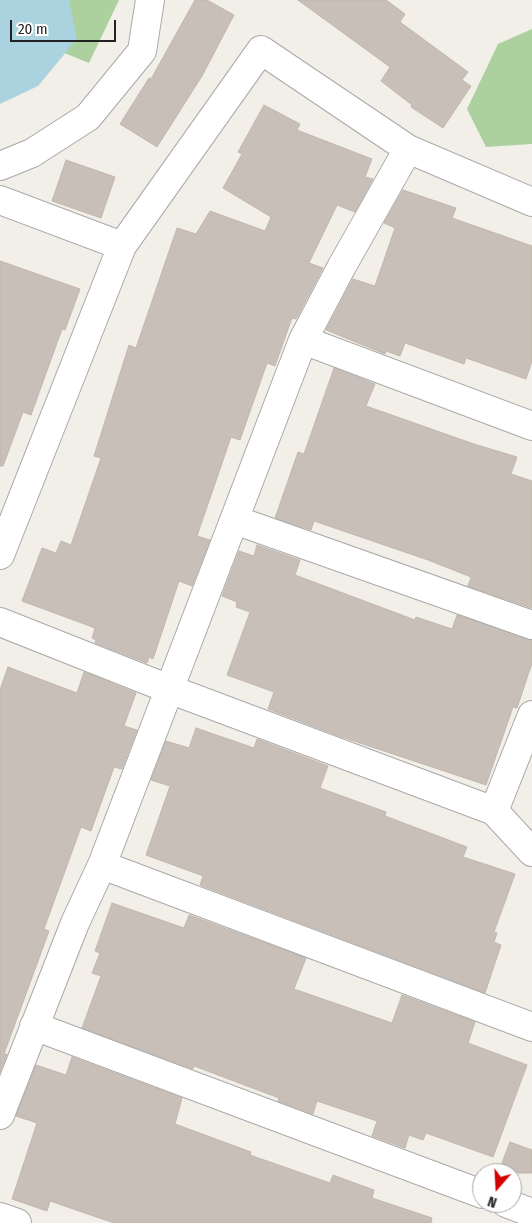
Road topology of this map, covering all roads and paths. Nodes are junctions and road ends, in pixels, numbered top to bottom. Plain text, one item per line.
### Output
1 (150, 0) edge
2 (408, 149) junction
3 (0, 166) edge
4 (0, 200) edge
5 (532, 202) edge
6 (122, 246) junction
7 (303, 340) junction
8 (532, 426) edge
9 (235, 520) junction
10 (0, 555) edge
11 (0, 622) edge
12 (532, 626) edge
13 (169, 689) junction
14 (532, 714) edge
15 (494, 811) junction
16 (532, 852) edge
17 (102, 865) junction
18 (34, 1026) junction
19 (532, 1027) edge
20 (0, 1115) edge
21 (472, 1190) edge
22 (0, 1217) edge
23 (17, 1223) edge

1 - 3 street
2 - 5 street
2 - 6 street
2 - 7 street
4 - 6 street
6 - 10 street
7 - 8 street
7 - 9 street
9 - 12 street
9 - 13 street
11 - 13 street
13 - 15 street
13 - 17 street
14 - 15 street
15 - 16 street
17 - 18 street
17 - 19 street
18 - 20 street
18 - 21 street
22 - 23 street

